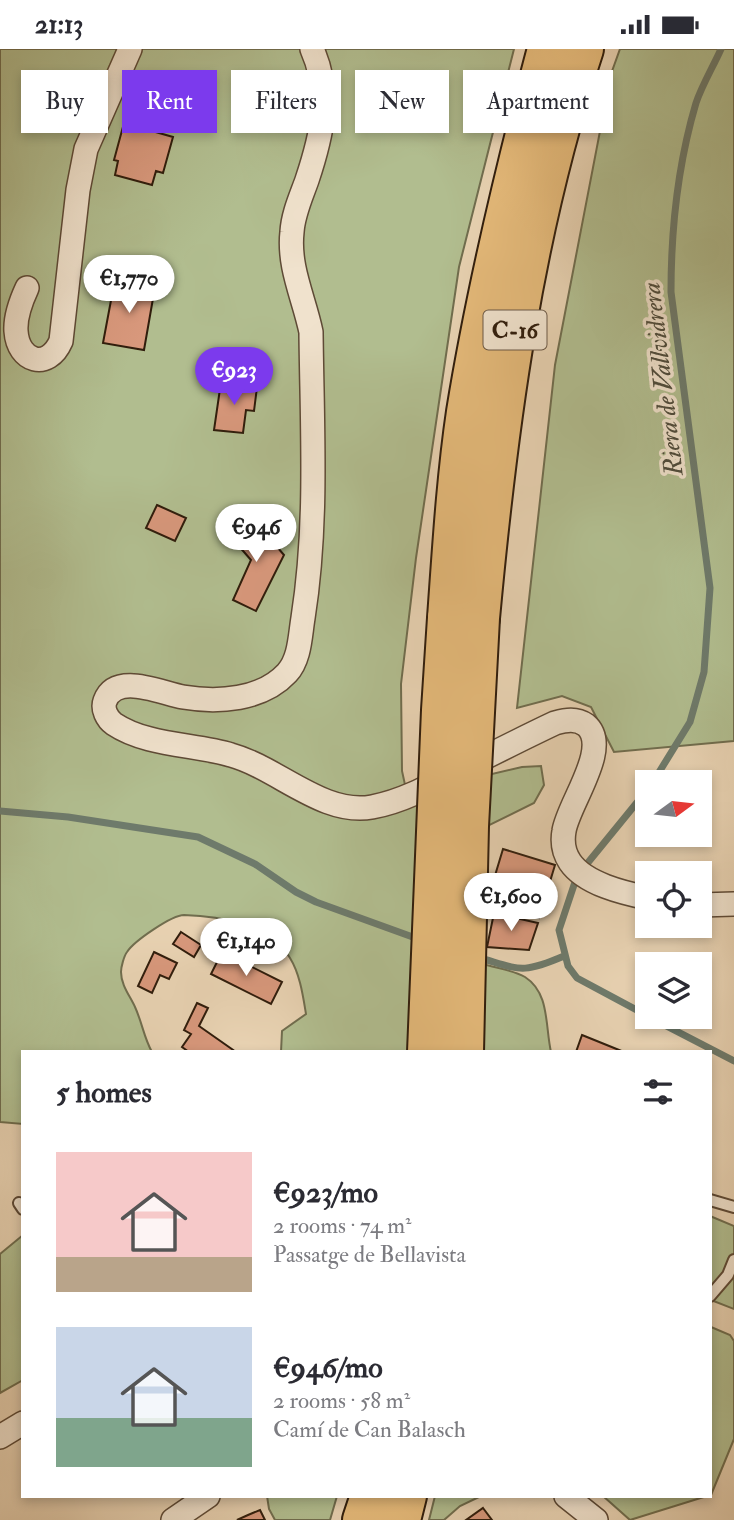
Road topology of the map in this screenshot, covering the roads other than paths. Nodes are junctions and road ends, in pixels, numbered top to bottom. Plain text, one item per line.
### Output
1 (130, 49) edge
2 (312, 49) edge
3 (547, 49) edge
4 (584, 49) edge
5 (27, 288) dead end
6 (463, 618) junction
7 (635, 895) edge
8 (734, 904) edge
9 (712, 905) edge
10 (427, 1050) edge
11 (464, 1050) edge
12 (712, 1201) edge
13 (734, 1207) edge
14 (734, 1260) edge
15 (712, 1294) edge
16 (21, 1424) edge
17 (0, 1437) edge
18 (205, 1498) edge
19 (369, 1498) edge
20 (406, 1498) edge
21 (568, 1498) edge
22 (173, 1520) edge
23 (362, 1520) edge
24 (401, 1520) edge
25 (596, 1520) edge

1 - 5 street
2 - 7 street
3 - 6 highway, C-16
4 - 6 highway, C-16
6 - 10 highway, C-16, bridge
6 - 11 highway, C-16, bridge
8 - 9 street
12 - 13 lane
14 - 15 lane
16 - 17 street
18 - 22 street
19 - 23 highway
20 - 24 highway
21 - 25 street

